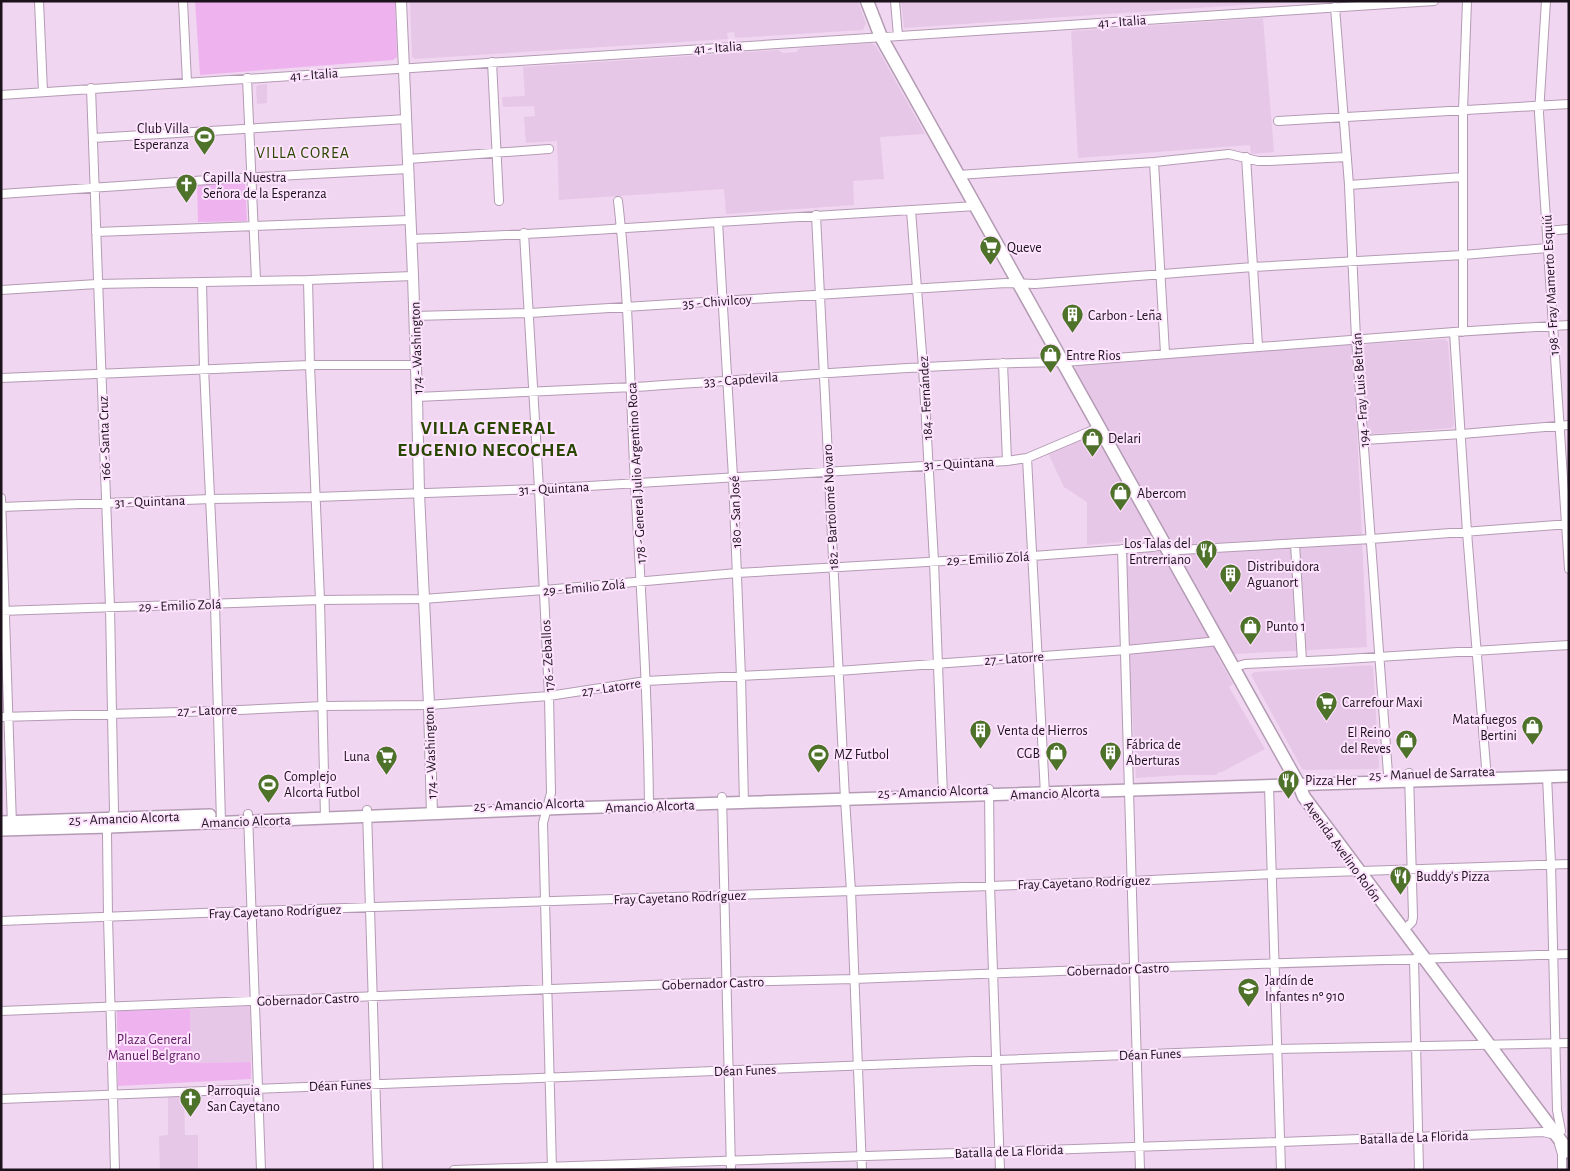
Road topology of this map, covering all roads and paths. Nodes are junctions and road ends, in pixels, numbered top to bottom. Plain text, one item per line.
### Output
1 (39, 1) edge
2 (183, 1) edge
3 (402, 1) edge
4 (867, 1) edge
5 (895, 1) edge
6 (1434, 1) edge
7 (1467, 1) edge
8 (1546, 1) edge
9 (1335, 7) junction
10 (898, 36) junction
11 (881, 37) junction
12 (492, 62) junction
13 (404, 68) junction
14 (248, 78) junction
15 (187, 82) junction
16 (91, 88) junction
17 (43, 92) junction
18 (1, 95) edge
19 (1569, 104) edge
20 (1540, 106) junction
21 (1463, 110) junction
22 (1344, 117) junction
23 (406, 119) junction
24 (1278, 120) dead end
25 (250, 129) junction
26 (93, 138) junction
27 (549, 149) dead end
28 (497, 154) junction
29 (1347, 156) junction
30 (1246, 157) junction
31 (1154, 162) junction
32 (408, 164) junction
33 (958, 175) junction
34 (1462, 177) junction
35 (252, 178) junction
36 (1349, 185) junction
37 (95, 187) junction
38 (1, 194) edge
39 (499, 201) dead end
40 (618, 201) dead end
41 (976, 206) junction
42 (910, 210) junction
43 (816, 215) junction
44 (410, 220) junction
45 (718, 222) junction
46 (254, 226) junction
47 (621, 229) junction
48 (1547, 230) junction
49 (1569, 230) edge
50 (96, 232) junction
51 (524, 233) junction
52 (412, 238) junction
53 (1547, 248) junction
54 (1463, 255) junction
55 (1352, 262) junction
56 (1253, 267) junction
57 (1160, 274) junction
58 (413, 276) junction
59 (256, 280) junction
60 (308, 280) junction
61 (202, 283) junction
62 (1020, 283) junction
63 (97, 284) junction
64 (918, 289) junction
65 (1, 290) edge
66 (820, 294) junction
67 (723, 301) junction
68 (627, 306) junction
69 (530, 313) junction
70 (414, 316) junction
71 (1569, 325) edge
72 (1552, 326) junction
73 (1454, 332) junction
74 (1463, 332) junction
75 (1356, 339) junction
76 (1258, 346) junction
77 (1166, 353) junction
78 (1064, 362) junction
79 (1002, 363) junction
80 (310, 365) junction
81 (416, 365) junction
82 (923, 367) junction
83 (204, 368) junction
84 (102, 373) junction
85 (824, 373) junction
86 (1, 378) edge
87 (728, 380) junction
88 (632, 387) junction
89 (534, 391) junction
90 (418, 397) junction
91 (1569, 424) edge
92 (1559, 425) junction
93 (1100, 428) junction
94 (1462, 434) junction
95 (1364, 440) junction
96 (1027, 458) junction
97 (1006, 461) junction
98 (928, 464) junction
99 (829, 472) junction
100 (734, 477) junction
101 (635, 484) junction
102 (539, 489) junction
103 (419, 492) junction
104 (316, 497) junction
105 (1, 498) edge
106 (210, 499) junction
107 (106, 503) junction
108 (1, 507) edge
109 (1567, 524) edge
110 (1467, 532) junction
111 (1371, 539) junction
112 (1295, 544) junction
113 (1168, 548) junction
114 (1122, 549) junction
115 (1033, 556) junction
116 (934, 561) junction
117 (833, 566) junction
118 (1569, 569) edge
119 (737, 573) junction
120 (641, 581) junction
121 (544, 590) junction
122 (423, 599) junction
123 (320, 600) junction
124 (215, 604) junction
125 (110, 607) junction
126 (4, 611) edge
127 (1219, 641) junction
128 (1569, 644) edge
129 (1126, 650) junction
130 (1478, 652) junction
131 (1038, 656) junction
132 (1380, 657) junction
133 (1302, 661) junction
134 (937, 664) junction
135 (1235, 668) junction
136 (838, 671) junction
137 (741, 676) junction
138 (646, 681) junction
139 (549, 696) junction
140 (429, 704) junction
141 (323, 706) junction
142 (218, 711) junction
143 (112, 713) junction
144 (5, 716) edge
145 (1569, 769) edge
146 (1388, 774) junction
147 (1486, 775) junction
148 (1547, 776) junction
149 (1569, 776) edge
150 (1409, 777) junction
151 (1298, 781) junction
152 (1269, 786) junction
153 (1129, 787) junction
154 (989, 791) junction
155 (1045, 791) junction
156 (944, 793) junction
157 (845, 796) junction
158 (722, 800) junction
159 (744, 800) junction
160 (649, 803) junction
161 (548, 806) junction
162 (431, 811) junction
163 (367, 813) junction
164 (325, 815) junction
165 (248, 817) junction
166 (221, 818) junction
167 (111, 823) junction
168 (7, 826) edge
169 (1551, 864) junction
170 (1569, 864) edge
171 (1412, 869) junction
172 (1363, 871) junction
173 (1272, 874) junction
174 (1131, 881) junction
175 (990, 886) junction
176 (851, 891) junction
177 (724, 896) junction
178 (544, 902) junction
179 (370, 908) junction
180 (252, 911) junction
181 (108, 917) junction
182 (1, 921) edge
183 (1408, 926) junction
184 (1553, 954) junction
185 (1569, 954) edge
186 (1424, 959) junction
187 (1275, 964) junction
188 (1134, 968) junction
189 (994, 974) junction
190 (854, 979) junction
191 (726, 982) junction
192 (547, 990) junction
193 (372, 996) junction
194 (256, 1001) junction
195 (110, 1007) junction
196 (1, 1011) edge
197 (1556, 1043) junction
198 (1569, 1043) edge
199 (1493, 1044) junction
200 (1417, 1046) junction
201 (1277, 1049) junction
202 (1137, 1055) junction
203 (996, 1060) junction
204 (858, 1065) junction
205 (729, 1070) junction
206 (549, 1077) junction
207 (375, 1084) junction
208 (259, 1088) junction
209 (113, 1094) junction
210 (1, 1099) edge
211 (1564, 1134) edge
212 (1418, 1136) junction
213 (1280, 1142) junction
214 (1140, 1147) junction
215 (1000, 1151) junction
216 (1569, 1152) edge
217 (861, 1157) junction
218 (731, 1160) junction
219 (552, 1168) edge
220 (115, 1170) edge
221 (261, 1170) edge
222 (378, 1170) edge
223 (454, 1170) edge
224 (731, 1170) edge
225 (862, 1170) edge
226 (1000, 1170) edge
227 (1140, 1170) edge
228 (1281, 1170) edge
229 (1419, 1170) edge
230 (1562, 1170) edge

1 - 17 street
2 - 15 street
3 - 13 street, 174 - Washington
4 - 11 main road, Avenida Avelino Rolón
5 - 10 street
6 - 9 street, 41 - Italia
7 - 21 street
8 - 20 street, 198 - Fray Mamerto Esquiú
9 - 10 street, 41 - Italia
9 - 22 street, 194 - Fray Luis Beltrán
10 - 11 street, 41 - Italia
11 - 12 street, 41 - Italia
11 - 33 main road, Avenida Avelino Rolón
12 - 13 street, 41 - Italia
12 - 28 street
13 - 14 street, 41 - Italia
13 - 23 street, 174 - Washington
14 - 15 street, 41 - Italia
14 - 25 street
15 - 16 street, 41 - Italia
16 - 17 street, 41 - Italia
16 - 26 street, 166 - Santa Cruz
17 - 18 street, 41 - Italia
19 - 20 street
20 - 21 street
20 - 48 street, 198 - Fray Mamerto Esquiú
21 - 22 street
21 - 34 street
22 - 24 street
22 - 29 street, 194 - Fray Luis Beltrán
23 - 25 street
23 - 32 street, 174 - Washington
25 - 26 street
25 - 35 street
26 - 37 street, 166 - Santa Cruz
27 - 28 street
28 - 32 street
28 - 39 street
29 - 30 street
29 - 36 street, 194 - Fray Luis Beltrán
30 - 31 street
30 - 56 street
31 - 33 street
31 - 57 street
32 - 35 street
32 - 44 street, 174 - Washington
33 - 41 main road, Avenida Avelino Rolón
34 - 36 street
34 - 54 street
35 - 37 street
35 - 46 street
36 - 55 street, 194 - Fray Luis Beltrán
37 - 38 street
37 - 50 street, 166 - Santa Cruz
40 - 47 street, 178 - General Julio Argentino Roca
41 - 42 street
41 - 62 main road, Avenida Avelino Rolón
42 - 43 street
42 - 64 street, 184 - Fernández
43 - 45 street
43 - 66 street, 182 - Bartolomé Novaro
44 - 46 street
44 - 52 street, 174 - Washington
45 - 47 street
45 - 67 street, 180 - San José
46 - 50 street
46 - 59 street
47 - 51 street
47 - 68 street, 178 - General Julio Argentino Roca
48 - 49 street
48 - 53 street, 198 - Fray Mamerto Esquiú
50 - 63 street, 166 - Santa Cruz
51 - 52 street
51 - 69 street, 176 - Zeballos
52 - 58 street, 174 - Washington
53 - 54 street, 35 - Chivilcoy
53 - 72 street, 198 - Fray Mamerto Esquiú
54 - 55 street, 35 - Chivilcoy
54 - 74 street
55 - 56 street, 35 - Chivilcoy
55 - 75 street, 194 - Fray Luis Beltrán
56 - 57 street, 35 - Chivilcoy
56 - 76 street
57 - 62 street, 35 - Chivilcoy
57 - 77 street
58 - 60 street
58 - 70 street, 174 - Washington
59 - 60 street
59 - 61 street
60 - 80 street
61 - 63 street
61 - 83 street
62 - 64 street, 35 - Chivilcoy
62 - 78 main road, Avenida Avelino Rolón
63 - 65 street
63 - 84 street, 166 - Santa Cruz
64 - 66 street, 35 - Chivilcoy
64 - 82 street, 184 - Fernández
66 - 67 street, 35 - Chivilcoy
66 - 85 street, 182 - Bartolomé Novaro
67 - 68 street, 35 - Chivilcoy
67 - 87 street, 180 - San José
68 - 69 street, 35 - Chivilcoy
68 - 88 street, 178 - General Julio Argentino Roca
69 - 70 street, 35 - Chivilcoy
69 - 89 street, 176 - Zeballos
70 - 81 street, 174 - Washington
71 - 72 street, 33 - Capdevila
72 - 74 street, 33 - Capdevila
72 - 92 street, 198 - Fray Mamerto Esquiú
73 - 74 street, 33 - Capdevila
73 - 75 street, 33 - Capdevila
73 - 94 street
75 - 76 street, 33 - Capdevila
75 - 95 street, 194 - Fray Luis Beltrán
76 - 77 street, 33 - Capdevila
77 - 78 street, 33 - Capdevila
78 - 79 street, 33 - Capdevila
78 - 93 main road, Avenida Avelino Rolón
79 - 82 street, 33 - Capdevila
79 - 97 street
80 - 81 street
80 - 83 street
80 - 104 street
81 - 90 street, 174 - Washington
82 - 85 street, 33 - Capdevila
82 - 98 street, 184 - Fernández
83 - 84 street
83 - 106 street
84 - 86 street
84 - 107 street, 166 - Santa Cruz
85 - 87 street, 33 - Capdevila
85 - 99 street, 182 - Bartolomé Novaro
87 - 88 street, 33 - Capdevila
87 - 100 street, 180 - San José
88 - 89 street, 33 - Capdevila
88 - 101 street, 178 - General Julio Argentino Roca
89 - 90 street, 33 - Capdevila
89 - 102 street, 176 - Zeballos
90 - 103 street, 174 - Washington
91 - 92 street
92 - 94 street
92 - 109 street, 198 - Fray Mamerto Esquiú
93 - 96 street, 31 - Quintana
93 - 113 main road, Avenida Avelino Rolón
94 - 95 street
94 - 110 street
95 - 111 street, 194 - Fray Luis Beltrán
96 - 97 street, 31 - Quintana
96 - 115 street
97 - 98 street, 31 - Quintana
98 - 99 street, 31 - Quintana
98 - 116 street, 184 - Fernández
99 - 100 street, 31 - Quintana
99 - 117 street, 182 - Bartolomé Novaro
100 - 101 street, 31 - Quintana
100 - 119 street, 180 - San José
101 - 102 street, 31 - Quintana
101 - 120 street, 178 - General Julio Argentino Roca
102 - 103 street, 31 - Quintana
102 - 121 street, 176 - Zeballos
103 - 104 street, 31 - Quintana
103 - 122 street, 174 - Washington
104 - 106 street, 31 - Quintana
104 - 123 street
105 - 108 street
106 - 107 street, 31 - Quintana
106 - 124 street
107 - 108 street, 31 - Quintana
107 - 125 street, 166 - Santa Cruz
108 - 126 street
109 - 110 street, 29 - Emilio Zolá
109 - 118 street, 198 - Fray Mamerto Esquiú
110 - 111 street, 29 - Emilio Zolá
110 - 130 street
111 - 112 street, 29 - Emilio Zolá
111 - 132 street, 194 - Fray Luis Beltrán
112 - 113 street, 29 - Emilio Zolá
112 - 133 street
113 - 114 street, 29 - Emilio Zolá
113 - 127 main road, Avenida Avelino Rolón
114 - 115 street, 29 - Emilio Zolá
114 - 129 street
115 - 116 street, 29 - Emilio Zolá
115 - 131 street
116 - 117 street, 29 - Emilio Zolá
116 - 134 street, 184 - Fernández
117 - 119 street, 29 - Emilio Zolá
117 - 136 street, 182 - Bartolomé Novaro
119 - 120 street, 29 - Emilio Zolá
119 - 137 street, 180 - San José
120 - 121 street, 29 - Emilio Zolá
120 - 138 street, 178 - General Julio Argentino Roca
121 - 122 street, 29 - Emilio Zolá
121 - 139 street, 176 - Zeballos
122 - 123 street, 29 - Emilio Zolá
122 - 140 street, 174 - Washington
123 - 124 street, 29 - Emilio Zolá
123 - 141 street
124 - 125 street, 29 - Emilio Zolá
124 - 142 street
125 - 126 street, 29 - Emilio Zolá
125 - 143 street, 166 - Santa Cruz
126 - 144 street
127 - 129 street, 27 - Latorre
127 - 135 main road, Avenida Avelino Rolón
128 - 130 street
129 - 131 street, 27 - Latorre
129 - 153 street
130 - 132 street
130 - 147 street
131 - 134 street, 27 - Latorre
131 - 155 street
132 - 133 street
132 - 146 street, 194 - Fray Luis Beltrán
133 - 135 street
134 - 136 street, 27 - Latorre
134 - 156 street, 184 - Fernández
135 - 151 main road, Avenida Avelino Rolón
136 - 137 street, 27 - Latorre
136 - 157 street, 182 - Bartolomé Novaro
137 - 138 street, 27 - Latorre
137 - 159 street, 180 - San José
138 - 139 street, 27 - Latorre
138 - 160 street, 178 - General Julio Argentino Roca
139 - 140 street, 27 - Latorre
139 - 161 street, 176 - Zeballos
140 - 141 street, 27 - Latorre
140 - 162 street, 174 - Washington
141 - 142 street, 27 - Latorre
141 - 164 street
142 - 143 street, 27 - Latorre
142 - 166 street
143 - 144 street, 27 - Latorre
143 - 167 street, 166 - Santa Cruz
144 - 168 street
145 - 147 main road, 25 - Manuel de Sarratea
146 - 150 main road, 25 - Manuel de Sarratea
146 - 151 main road, 25 - Manuel de Sarratea
147 - 148 main road
147 - 150 main road
148 - 149 main road
148 - 169 street
150 - 151 main road
150 - 171 street
151 - 152 main road
151 - 153 main road, 25 - Amancio Alcorta
151 - 172 main road, Avenida Avelino Rolón
152 - 153 main road
152 - 173 street
153 - 155 main road, 25 - Amancio Alcorta
153 - 174 street
154 - 155 main road, 25 - Amancio Alcorta
154 - 156 main road, 25 - Amancio Alcorta
154 - 175 street
156 - 157 main road, 25 - Amancio Alcorta
157 - 159 main road, 25 - Amancio Alcorta
157 - 176 street, 182 - Bartolomé Novaro
158 - 159 main road, Amancio Alcorta
158 - 160 main road, Amancio Alcorta
158 - 177 street
160 - 161 main road, Amancio Alcorta
161 - 162 main road, Amancio Alcorta
161 - 178 street, 176 - Zeballos
162 - 163 main road, Amancio Alcorta
163 - 164 main road, Amancio Alcorta
163 - 179 street
164 - 165 main road
165 - 166 main road
165 - 180 street
166 - 167 main road, Amancio Alcorta
167 - 168 main road, 25 - Amancio Alcorta
167 - 181 street, 166 - Santa Cruz
169 - 170 street, Fray Cayetano Rodríguez
169 - 171 street, Fray Cayetano Rodríguez
169 - 184 street
171 - 172 street, Fray Cayetano Rodríguez
171 - 183 street
172 - 173 street, Fray Cayetano Rodríguez
172 - 183 main road, Avenida Avelino Rolón
172 - 186 main road, Avenida Avelino Rolón
173 - 174 street, Fray Cayetano Rodríguez
173 - 187 street
174 - 175 street, Fray Cayetano Rodríguez
174 - 188 street
175 - 176 street, Fray Cayetano Rodríguez
175 - 189 street
176 - 177 street, Fray Cayetano Rodríguez
176 - 190 street, 182 - Bartolomé Novaro
177 - 178 street, Fray Cayetano Rodríguez
177 - 191 street
178 - 179 street, Fray Cayetano Rodríguez
178 - 192 street, 176 - Zeballos
179 - 180 street, Fray Cayetano Rodríguez
179 - 193 street
180 - 181 street, Fray Cayetano Rodríguez
180 - 194 street
181 - 182 street, Fray Cayetano Rodríguez
181 - 195 street, 166 - Santa Cruz
183 - 186 main road, Avenida Avelino Rolón
184 - 185 street, Gobernador Castro
184 - 186 street, Gobernador Castro
184 - 197 street
186 - 187 street, Gobernador Castro
186 - 199 main road, Avenida Avelino Rolón
186 - 200 street
187 - 188 street, Gobernador Castro
187 - 201 street
188 - 189 street, Gobernador Castro
188 - 202 street
189 - 190 street, Gobernador Castro
189 - 203 street
190 - 191 street, Gobernador Castro
190 - 204 street, 182 - Bartolomé Novaro
191 - 192 street, Gobernador Castro
191 - 205 street
192 - 193 street, Gobernador Castro
192 - 206 street, 176 - Zeballos
193 - 194 street, Gobernador Castro
193 - 207 street
194 - 195 street, Gobernador Castro
194 - 208 street
195 - 196 street, Gobernador Castro
195 - 209 street, 166 - Santa Cruz
197 - 198 street, Déan Funes
197 - 199 street, Déan Funes
197 - 211 street
199 - 200 street, Déan Funes
199 - 211 main road, Avenida Avelino Rolón
200 - 201 street, Déan Funes
200 - 212 street
201 - 202 street, Déan Funes
201 - 213 street
202 - 203 street, Déan Funes
202 - 214 street
203 - 204 street, Déan Funes
203 - 215 street
204 - 205 street, Déan Funes
204 - 217 street, 182 - Bartolomé Novaro
205 - 206 street, Déan Funes
205 - 218 street
206 - 207 street, Déan Funes
206 - 219 street, 176 - Zeballos
207 - 208 street, Déan Funes
207 - 222 street
208 - 209 street, Déan Funes
208 - 221 street
209 - 210 street, Déan Funes
209 - 220 street, 166 - Santa Cruz
211 - 212 street, Batalla de La Florida
211 - 216 main road, Avenida Avelino Rolón
211 - 230 street
212 - 213 street, Batalla de La Florida
212 - 229 street
213 - 214 street, Batalla de La Florida
213 - 228 street
214 - 215 street, Batalla de La Florida
214 - 227 street
215 - 217 street, Batalla de La Florida
215 - 226 street
217 - 218 street, Batalla de La Florida
217 - 225 street, 182 - Bartolomé Novaro
218 - 219 street, Batalla de La Florida
218 - 224 street
219 - 223 street, Batalla de La Florida

